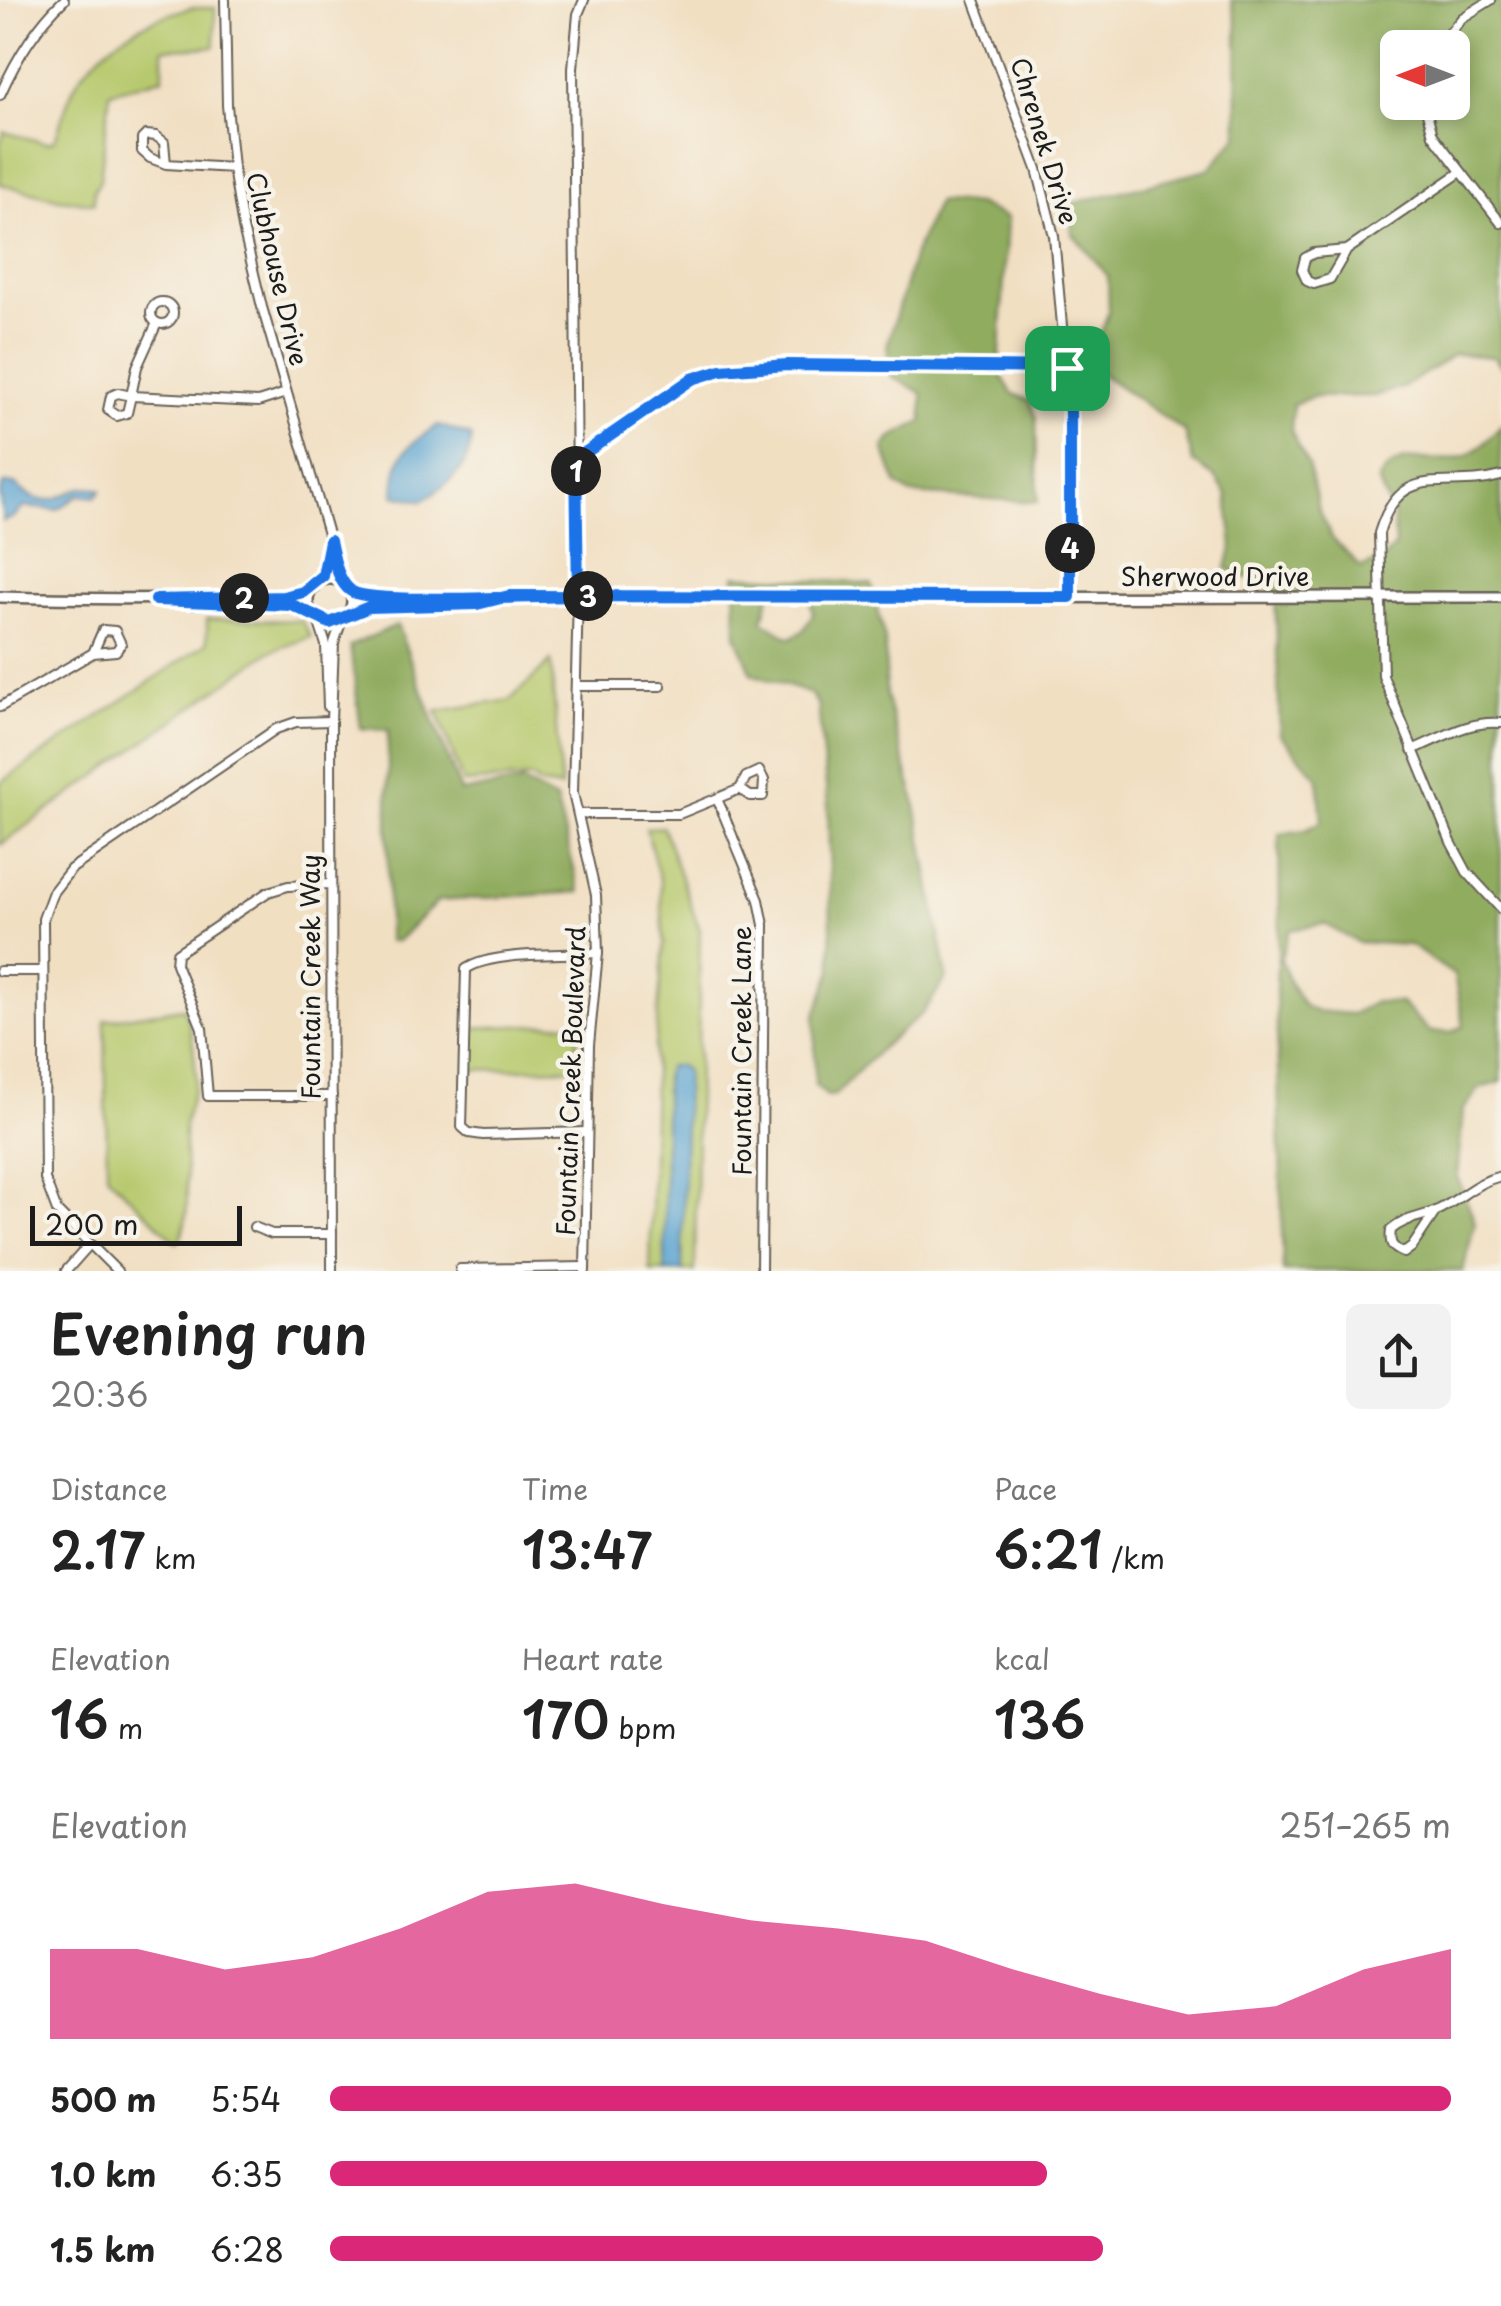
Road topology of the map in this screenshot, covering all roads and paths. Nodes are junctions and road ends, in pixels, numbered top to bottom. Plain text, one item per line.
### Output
1 (64, 0) edge
2 (225, 0) edge
3 (584, 0) edge
4 (974, 0) edge
5 (1491, 0) edge
6 (1452, 30) edge
7 (0, 95) edge
8 (1429, 120) edge
9 (166, 164) dead end
10 (233, 168) junction
11 (1460, 172) junction
12 (1501, 223) edge
13 (1347, 250) junction
14 (157, 323) dead end
15 (1067, 368) junction
16 (286, 393) junction
17 (576, 459) junction
18 (1501, 476) edge
19 (330, 541) junction
20 (317, 584) junction
21 (349, 590) junction
22 (509, 596) junction
23 (578, 596) junction
24 (0, 597) edge
25 (1070, 597) junction
26 (1380, 597) junction
27 (1501, 598) edge
28 (156, 600) junction
29 (315, 617) junction
30 (344, 618) junction
31 (93, 654) dead end
32 (576, 686) junction
33 (661, 686) dead end
34 (0, 707) edge
35 (331, 721) junction
36 (1501, 723) edge
37 (1412, 750) junction
38 (740, 789) dead end
39 (718, 801) junction
40 (578, 814) junction
41 (330, 884) junction
42 (1501, 909) edge
43 (598, 953) junction
44 (0, 971) edge
45 (42, 971) junction
46 (332, 1096) junction
47 (587, 1132) junction
48 (1501, 1176) edge
49 (1436, 1211) junction
50 (254, 1228) dead end
51 (332, 1234) junction
52 (89, 1245) junction
53 (460, 1269) edge
54 (585, 1269) edge
55 (66, 1271) edge
56 (117, 1271) edge
57 (332, 1271) edge
58 (761, 1271) edge

1 - 7 street
2 - 10 street, Clubhouse Drive
3 - 17 street
4 - 15 street, Chrenek Drive
5 - 6 street
8 - 11 street
9 - 10 street
10 - 16 street, Clubhouse Drive
11 - 12 street
11 - 13 street
13 - 13 street
14 - 16 street
15 - 17 street
15 - 25 street, Chrenek Drive
16 - 19 street, Clubhouse Drive
17 - 23 street
18 - 26 street
19 - 20 street
19 - 21 street, Clubhouse Drive
20 - 21 street
20 - 28 street
20 - 29 street
21 - 22 street, Sherwood Drive
21 - 30 street
22 - 23 street, Sherwood Drive
22 - 30 street, Sherwood Drive
23 - 25 street, Sherwood Drive
23 - 32 street, Fountain Creek Boulevard
24 - 28 street
25 - 26 street, Sherwood Drive
26 - 27 street, Sherwood Drive
26 - 37 street
28 - 29 street
29 - 30 street
29 - 35 street, Fountain Creek Way
30 - 35 street, Fountain Creek Way
31 - 34 street
32 - 33 street
32 - 40 street, Fountain Creek Boulevard
35 - 41 street, Fountain Creek Way
35 - 45 street
36 - 37 street
37 - 42 street
38 - 39 street
39 - 40 street
39 - 58 street, Fountain Creek Lane
40 - 43 street, Fountain Creek Boulevard
41 - 46 street, Fountain Creek Way
41 - 46 street
43 - 47 street, Fountain Creek Boulevard
43 - 47 street
44 - 45 street
45 - 52 street
46 - 51 street, Fountain Creek Way
47 - 54 street, Fountain Creek Boulevard
48 - 49 street
49 - 49 street
50 - 51 street
51 - 57 street, Fountain Creek Way
52 - 55 street
52 - 56 street
53 - 54 street

